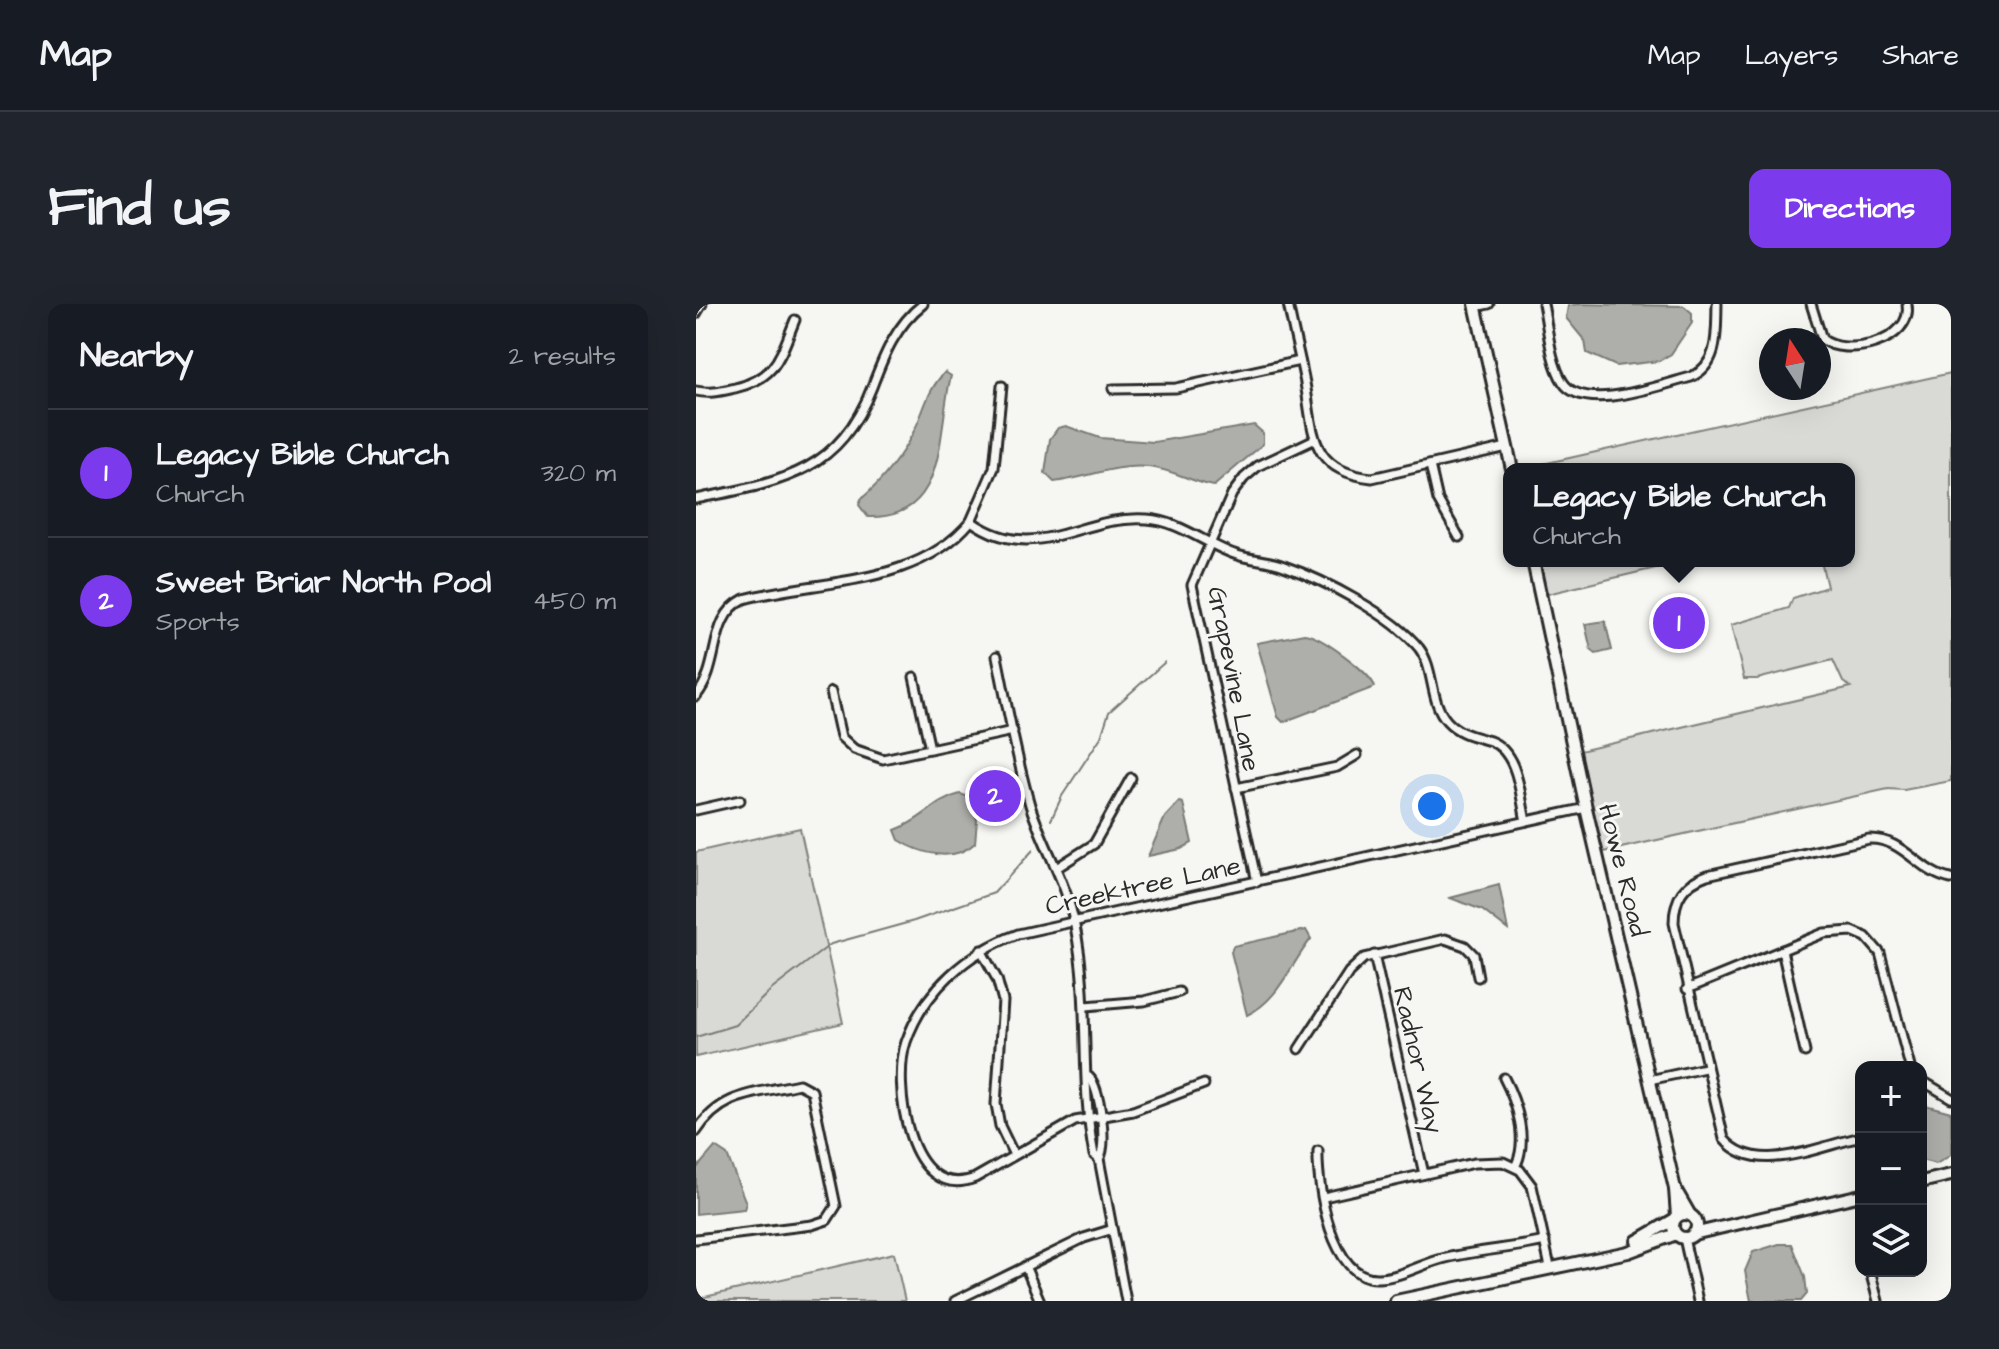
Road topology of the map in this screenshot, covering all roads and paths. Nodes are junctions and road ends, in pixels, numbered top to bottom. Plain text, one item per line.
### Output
1 (702, 304) edge
2 (923, 304) edge
3 (1288, 304) edge
4 (1489, 304) edge
5 (1543, 304) edge
6 (1717, 304) edge
7 (1811, 304) edge
8 (1907, 304) edge
9 (1475, 306) edge
10 (696, 314) edge
11 (795, 320) dead end
12 (1300, 361) junction
13 (1002, 386) dead end
14 (1113, 389) dead end
15 (696, 391) edge
16 (1313, 440) junction
17 (1507, 447) junction
18 (1511, 463) edge
19 (1430, 465) junction
20 (696, 499) edge
21 (971, 521) junction
22 (1459, 537) dead end
23 (1209, 543) junction
24 (1534, 567) edge
25 (997, 656) dead end
26 (914, 677) dead end
27 (831, 692) dead end
28 (696, 696) edge
29 (1013, 731) junction
30 (930, 749) junction
31 (1357, 755) dead end
32 (1131, 778) dead end
33 (1236, 788) junction
34 (740, 800) dead end
35 (1586, 808) junction
36 (696, 810) edge
37 (1526, 821) junction
38 (1058, 867) junction
39 (1951, 879) edge
40 (1257, 882) junction
41 (1075, 921) junction
42 (981, 950) junction
43 (1782, 950) junction
44 (1374, 955) junction
45 (1478, 977) dead end
46 (1687, 989) junction
47 (1179, 992) dead end
48 (1086, 1006) junction
49 (1299, 1049) dead end
50 (1805, 1052) dead end
51 (1908, 1061) edge
52 (1705, 1068) junction
53 (1089, 1077) junction
54 (1504, 1078) dead end
55 (1649, 1080) junction
56 (1204, 1084) dead end
57 (1927, 1086) edge
58 (1951, 1098) edge
59 (1101, 1115) junction
60 (1087, 1118) junction
61 (696, 1132) edge
62 (1855, 1138) edge
63 (1318, 1151) dead end
64 (1014, 1155) junction
65 (1099, 1159) junction
66 (1515, 1167) junction
67 (1424, 1174) junction
68 (1951, 1175) edge
69 (1927, 1181) edge
70 (1675, 1189) junction
71 (1855, 1196) edge
72 (1324, 1197) junction
73 (1676, 1218) junction
74 (1693, 1218) junction
75 (1726, 1225) junction
76 (1110, 1230) junction
77 (1685, 1235) junction
78 (696, 1239) edge
79 (1545, 1241) junction
80 (1622, 1251) junction
81 (1025, 1266) junction
82 (1550, 1267) junction
83 (1872, 1277) edge
84 (955, 1301) edge
85 (1040, 1301) edge
86 (1126, 1301) edge
87 (1396, 1301) edge
88 (1698, 1301) edge
89 (1878, 1301) edge

1 - 10 street
2 - 20 street
3 - 12 street
4 - 9 street
5 - 6 street
7 - 8 street
9 - 17 street
11 - 15 street
12 - 14 street
12 - 16 street
13 - 21 street
16 - 19 street
16 - 23 street, Grapevine Lane
17 - 18 street
17 - 19 street
19 - 22 street
21 - 23 street
21 - 28 street
23 - 33 street, Grapevine Lane
23 - 37 street
24 - 35 street, Howe Road
25 - 29 street
26 - 30 street
27 - 30 street
29 - 30 street
29 - 38 street
31 - 33 street
32 - 38 street
33 - 40 street, Grapevine Lane
34 - 36 street
35 - 37 street, Creektree Lane
35 - 55 street, Howe Road
37 - 40 street, Creektree Lane
38 - 41 street
39 - 46 street
40 - 41 street, Creektree Lane
41 - 42 street, Creektree Lane
41 - 48 street
42 - 64 street
42 - 64 street, Creektree Lane
43 - 46 street
43 - 50 street
43 - 51 street
44 - 45 street
44 - 49 street
44 - 67 street, Radnor Way
46 - 52 street
47 - 48 street
48 - 53 street
52 - 55 street
52 - 62 street
53 - 59 street
53 - 60 street
54 - 66 street
55 - 70 street, Howe Road
56 - 59 street
57 - 58 street
59 - 60 street
59 - 65 street
60 - 64 street
60 - 65 street
61 - 78 street
63 - 72 street
65 - 76 street
66 - 67 street
66 - 79 street
67 - 72 street
68 - 69 street
70 - 73 street, Howe Road
70 - 74 street, Howe Road
71 - 75 street
72 - 79 street
73 - 74 street
73 - 77 street, Howe Road
73 - 80 street
74 - 75 street
74 - 77 street
75 - 77 street
76 - 81 street
76 - 86 street
77 - 80 street
77 - 88 street
79 - 82 street
80 - 82 street
81 - 84 street
81 - 85 street
82 - 87 street
83 - 89 street

